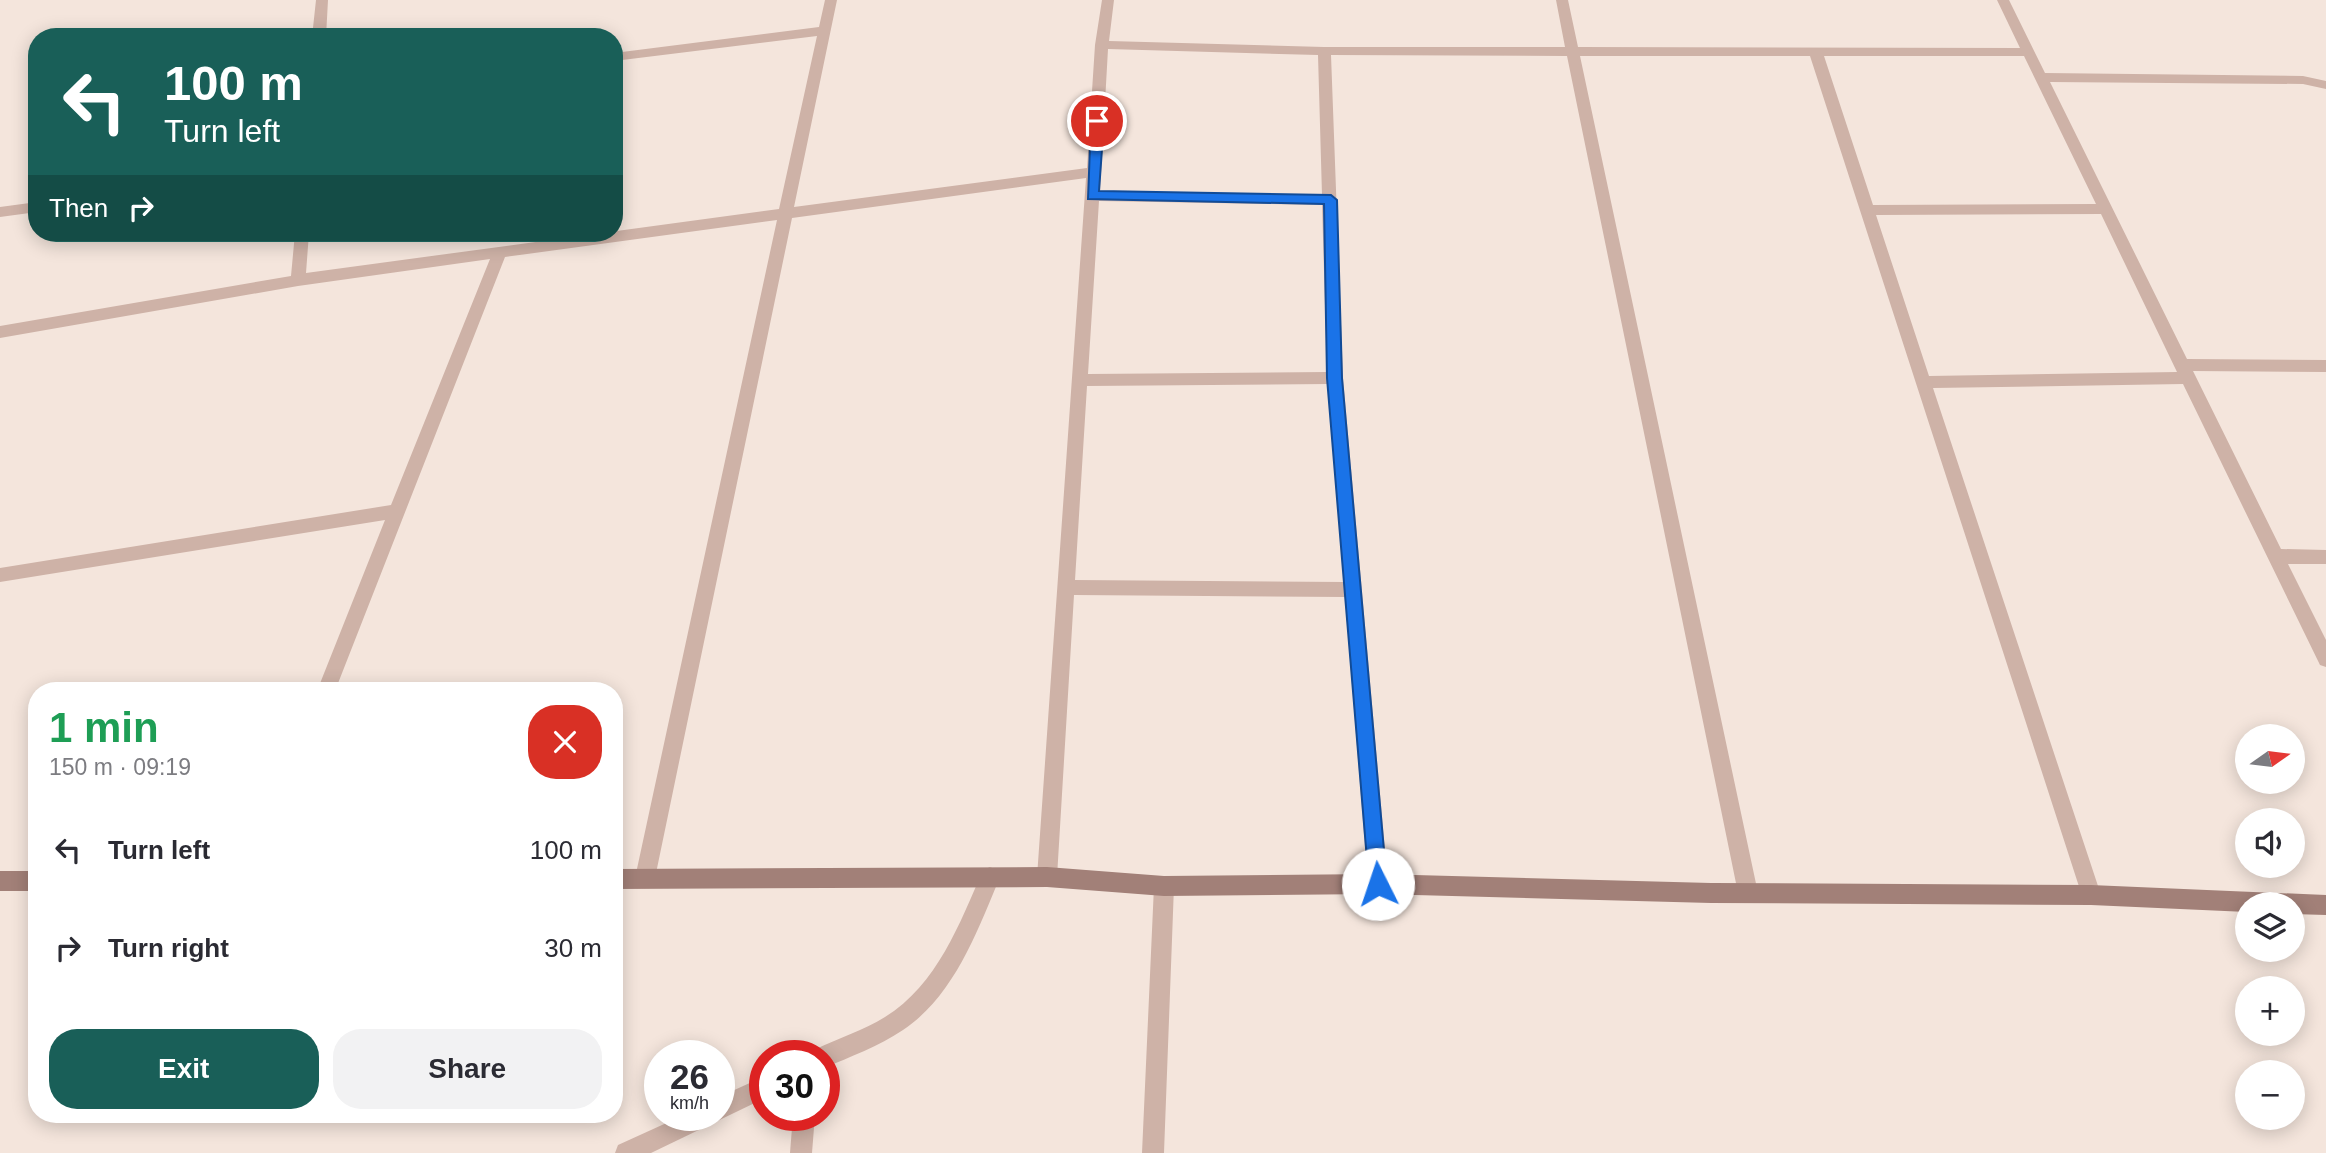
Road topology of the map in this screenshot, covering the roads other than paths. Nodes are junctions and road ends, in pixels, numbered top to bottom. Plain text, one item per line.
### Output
1 (322, 0) edge
2 (831, 0) edge
3 (1108, 0) edge
4 (1562, 0) edge
5 (2003, 0) edge
6 (320, 28) edge
7 (824, 31) junction
8 (1102, 45) junction
9 (1815, 50) junction
10 (1324, 51) junction
11 (1571, 51) junction
12 (2028, 52) junction
13 (623, 56) edge
14 (2040, 77) junction
15 (2326, 85) edge
16 (1094, 172) junction
17 (1093, 195) junction
18 (1331, 200) junction
19 (28, 208) edge
20 (2105, 209) junction
21 (1867, 210) junction
22 (0, 212) edge
23 (784, 213) junction
24 (623, 235) edge
25 (301, 242) edge
26 (573, 242) edge
27 (500, 252) junction
28 (298, 280) junction
29 (0, 332) edge
30 (2326, 366) edge
31 (2183, 372) junction
32 (1335, 378) junction
33 (1080, 380) junction
34 (1924, 382) junction
35 (399, 511) junction
36 (2276, 556) junction
37 (2326, 557) edge
38 (0, 575) edge
39 (1066, 587) junction
40 (1354, 590) junction
41 (2326, 659) edge
42 (330, 682) edge
43 (990, 877) junction
44 (1047, 877) junction
45 (623, 878) edge
46 (645, 878) junction
47 (0, 881) edge
48 (28, 881) edge
49 (1378, 884) junction
50 (1164, 886) junction
51 (1748, 893) junction
52 (2091, 894) junction
53 (2326, 905) edge
54 (840, 1049) edge
55 (673, 1131) edge
56 (803, 1131) edge
57 (626, 1153) edge
58 (802, 1153) edge
59 (1153, 1153) edge

1 - 6 street
2 - 7 street
3 - 8 street
4 - 11 street
5 - 12 street
7 - 13 street
7 - 23 street
8 - 10 street
8 - 16 street
9 - 11 street
9 - 12 street
9 - 21 street
10 - 11 street
10 - 18 street
11 - 51 street
12 - 14 street
14 - 15 street
14 - 20 street
16 - 17 street
16 - 23 street
17 - 18 street
17 - 33 street
18 - 32 street
19 - 22 street
20 - 21 street
20 - 31 street
21 - 34 street
23 - 24 street
23 - 46 street
25 - 28 street
26 - 27 street
27 - 28 street
27 - 35 street
28 - 29 street
30 - 31 street
31 - 34 street
31 - 36 street
32 - 33 street
32 - 40 street
33 - 39 street
34 - 52 street
35 - 38 street
35 - 42 street
36 - 37 street
36 - 41 street
39 - 40 street
39 - 44 street
40 - 49 street
43 - 44 street
43 - 46 street
43 - 54 street
44 - 50 street
45 - 46 street
47 - 48 street
49 - 50 street
49 - 51 street
50 - 59 street
51 - 52 street
52 - 53 street
55 - 57 street
56 - 58 street

